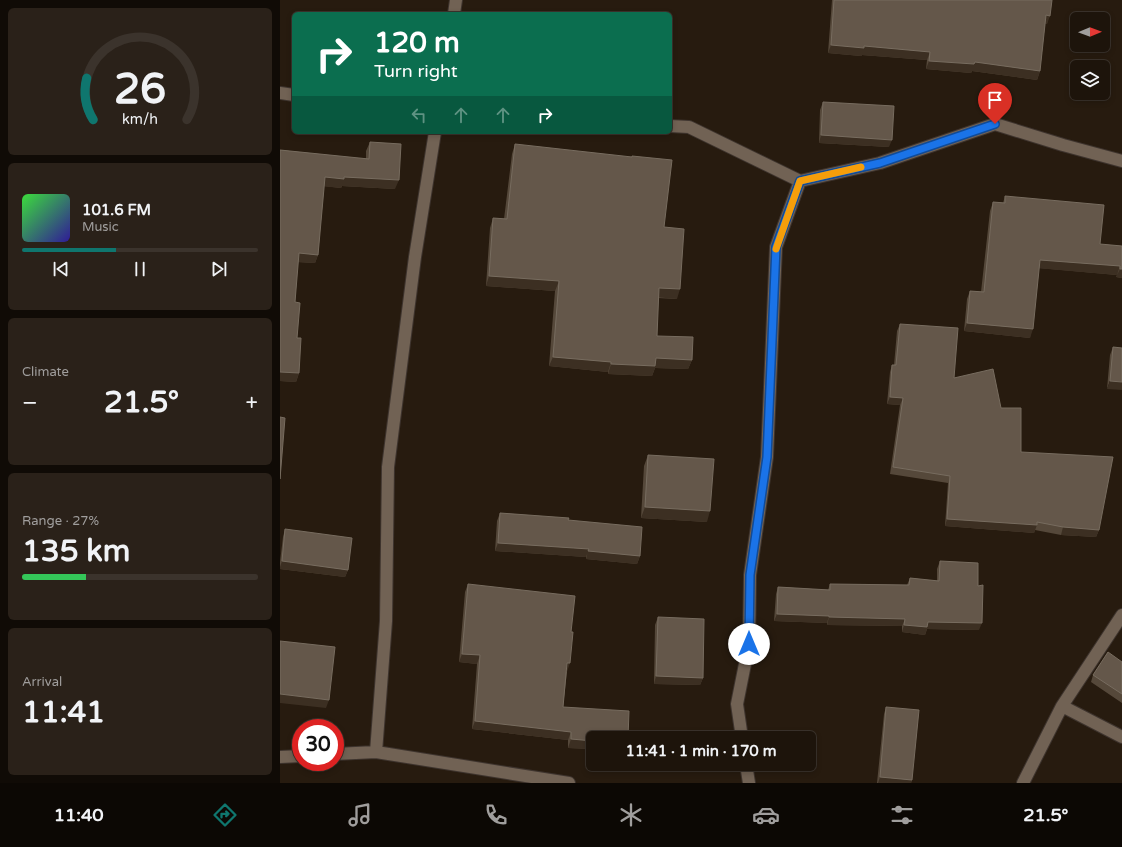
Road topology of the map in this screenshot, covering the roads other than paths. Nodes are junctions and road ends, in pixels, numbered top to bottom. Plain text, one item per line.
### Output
1 (456, 0) edge
2 (454, 12) edge
3 (280, 93) edge
4 (292, 95) edge
5 (672, 126) edge
6 (435, 134) edge
7 (1122, 161) edge
8 (800, 181) junction
9 (1122, 615) edge
10 (1062, 706) junction
11 (741, 731) edge
12 (1122, 737) edge
13 (376, 752) junction
14 (344, 754) edge
15 (292, 756) edge
16 (280, 757) edge
17 (747, 771) edge
18 (569, 783) edge
19 (749, 783) edge
20 (1023, 783) edge

1 - 2 street
3 - 4 street
5 - 8 street
6 - 13 street
7 - 8 street
8 - 11 street
9 - 10 street
10 - 12 street
10 - 20 street
13 - 14 street
13 - 18 street
15 - 16 street
17 - 19 street

